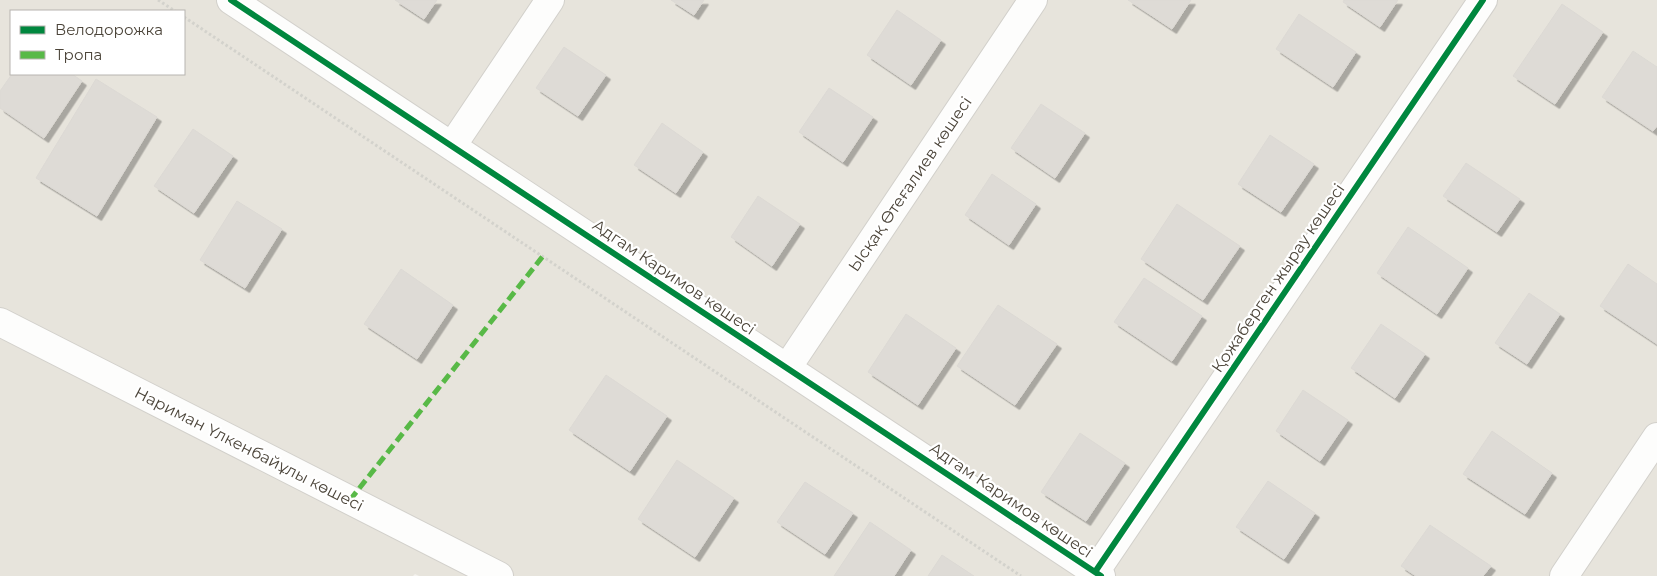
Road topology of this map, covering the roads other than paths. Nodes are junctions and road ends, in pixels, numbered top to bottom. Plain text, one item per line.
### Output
1 (231, 0) edge
2 (550, 0) edge
3 (1033, 0) edge
4 (1483, 0) edge
5 (452, 146) junction
6 (0, 322) edge
7 (787, 368) junction
8 (1657, 436) edge
9 (1098, 574) edge
10 (499, 576) edge
11 (1564, 576) edge

1 - 5 street, Адгам Каримов көшесі
2 - 5 street
3 - 7 street, Ысқақ Өтеғалиев көшесі
4 - 9 street, Қожаберген жырау көшесі
5 - 7 street, Адгам Каримов көшесі
6 - 10 street, Нариман Үлкенбайұлы көшесі
7 - 9 street, Адгам Каримов көшесі
8 - 11 street

